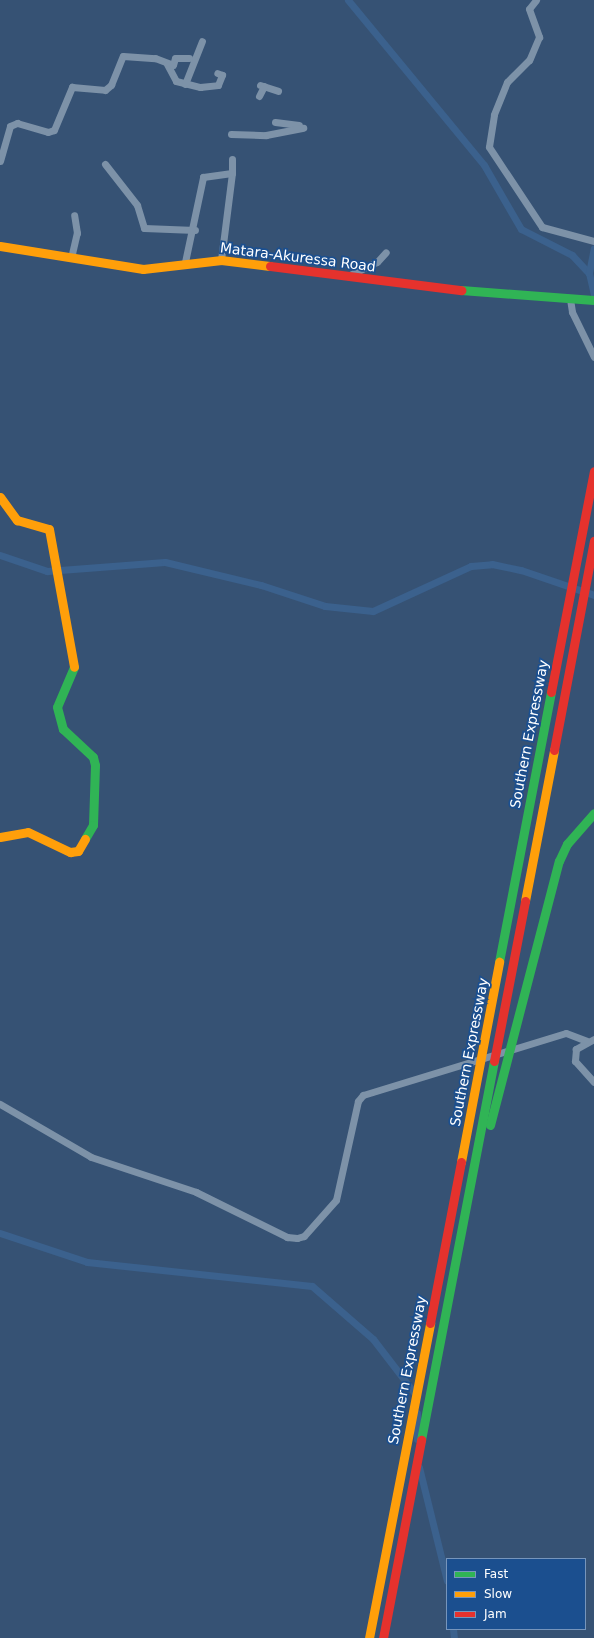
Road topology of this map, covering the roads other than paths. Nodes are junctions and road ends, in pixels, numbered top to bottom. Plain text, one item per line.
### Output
1 (536, 0) edge
2 (202, 41) dead end
3 (189, 58) dead end
4 (167, 64) junction
5 (217, 73) dead end
6 (185, 84) junction
7 (278, 91) dead end
8 (259, 96) dead end
9 (275, 122) dead end
10 (231, 134) dead end
11 (0, 160) edge
12 (232, 160) dead end
13 (105, 164) dead end
14 (232, 173) junction
15 (74, 215) dead end
16 (195, 230) junction
17 (592, 240) edge
18 (0, 246) edge
19 (386, 252) dead end
20 (71, 258) junction
21 (221, 260) junction
22 (185, 262) junction
23 (348, 276) junction
24 (574, 299) junction
25 (594, 300) edge
26 (594, 356) edge
27 (594, 470) edge
28 (0, 497) edge
29 (594, 541) edge
30 (594, 813) edge
31 (0, 837) edge
32 (590, 1040) edge
33 (594, 1082) edge
34 (0, 1104) edge
35 (451, 1286) junction
36 (369, 1638) edge
37 (383, 1638) edge

1 - 17 street
2 - 6 street
3 - 4 street
4 - 6 street
4 - 11 street
5 - 6 street
7 - 8 street
9 - 10 street
12 - 14 street
13 - 16 street
14 - 16 street
14 - 21 street
15 - 20 street
16 - 22 street
18 - 20 main road, Matara-Akuressa Road
19 - 23 street
20 - 22 main road, Matara-Akuressa Road
21 - 22 main road, Matara-Akuressa Road
21 - 23 main road, Matara-Akuressa Road
23 - 24 main road, Matara-Akuressa Road
24 - 25 main road, Matara-Akuressa Road
24 - 26 street
27 - 36 main road, Southern Expressway, bridge
28 - 31 main road
29 - 35 main road, Southern Expressway, bridge
30 - 35 main road, bridge
32 - 33 street
32 - 34 street
35 - 37 main road, Southern Expressway, bridge

